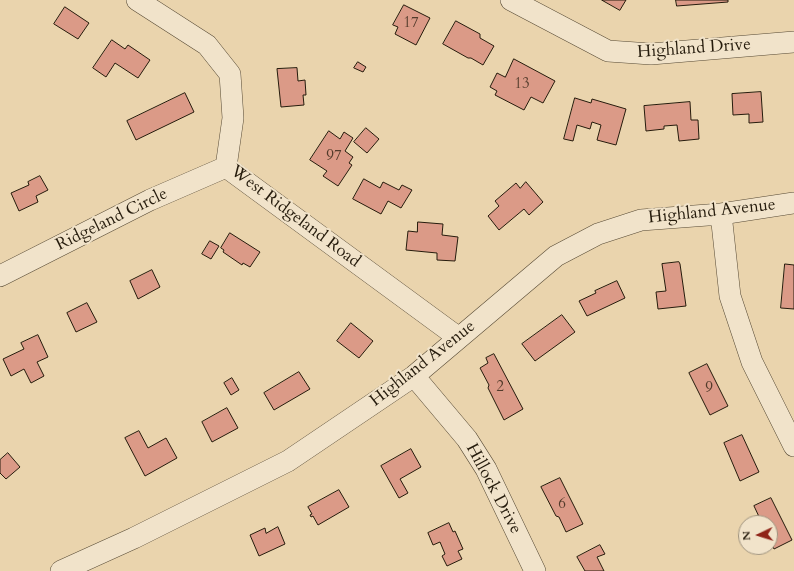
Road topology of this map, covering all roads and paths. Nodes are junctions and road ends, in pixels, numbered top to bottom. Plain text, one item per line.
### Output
1 (137, 0) edge
2 (511, 0) edge
3 (794, 42) edge
4 (226, 167) junction
5 (794, 202) edge
6 (721, 214) junction
7 (0, 276) edge
8 (459, 338) junction
9 (414, 376) junction
10 (794, 446) edge
11 (61, 571) edge
12 (535, 571) edge

1 - 4 street, West Ridgeland Road
2 - 3 street, Highland Drive
4 - 7 street, Ridgeland Circle
4 - 8 street, West Ridgeland Road
5 - 6 street, Highland Avenue
6 - 8 street, Highland Avenue
6 - 10 street
8 - 9 street, Highland Avenue
9 - 11 street, Highland Avenue
9 - 12 street, Hillock Drive

